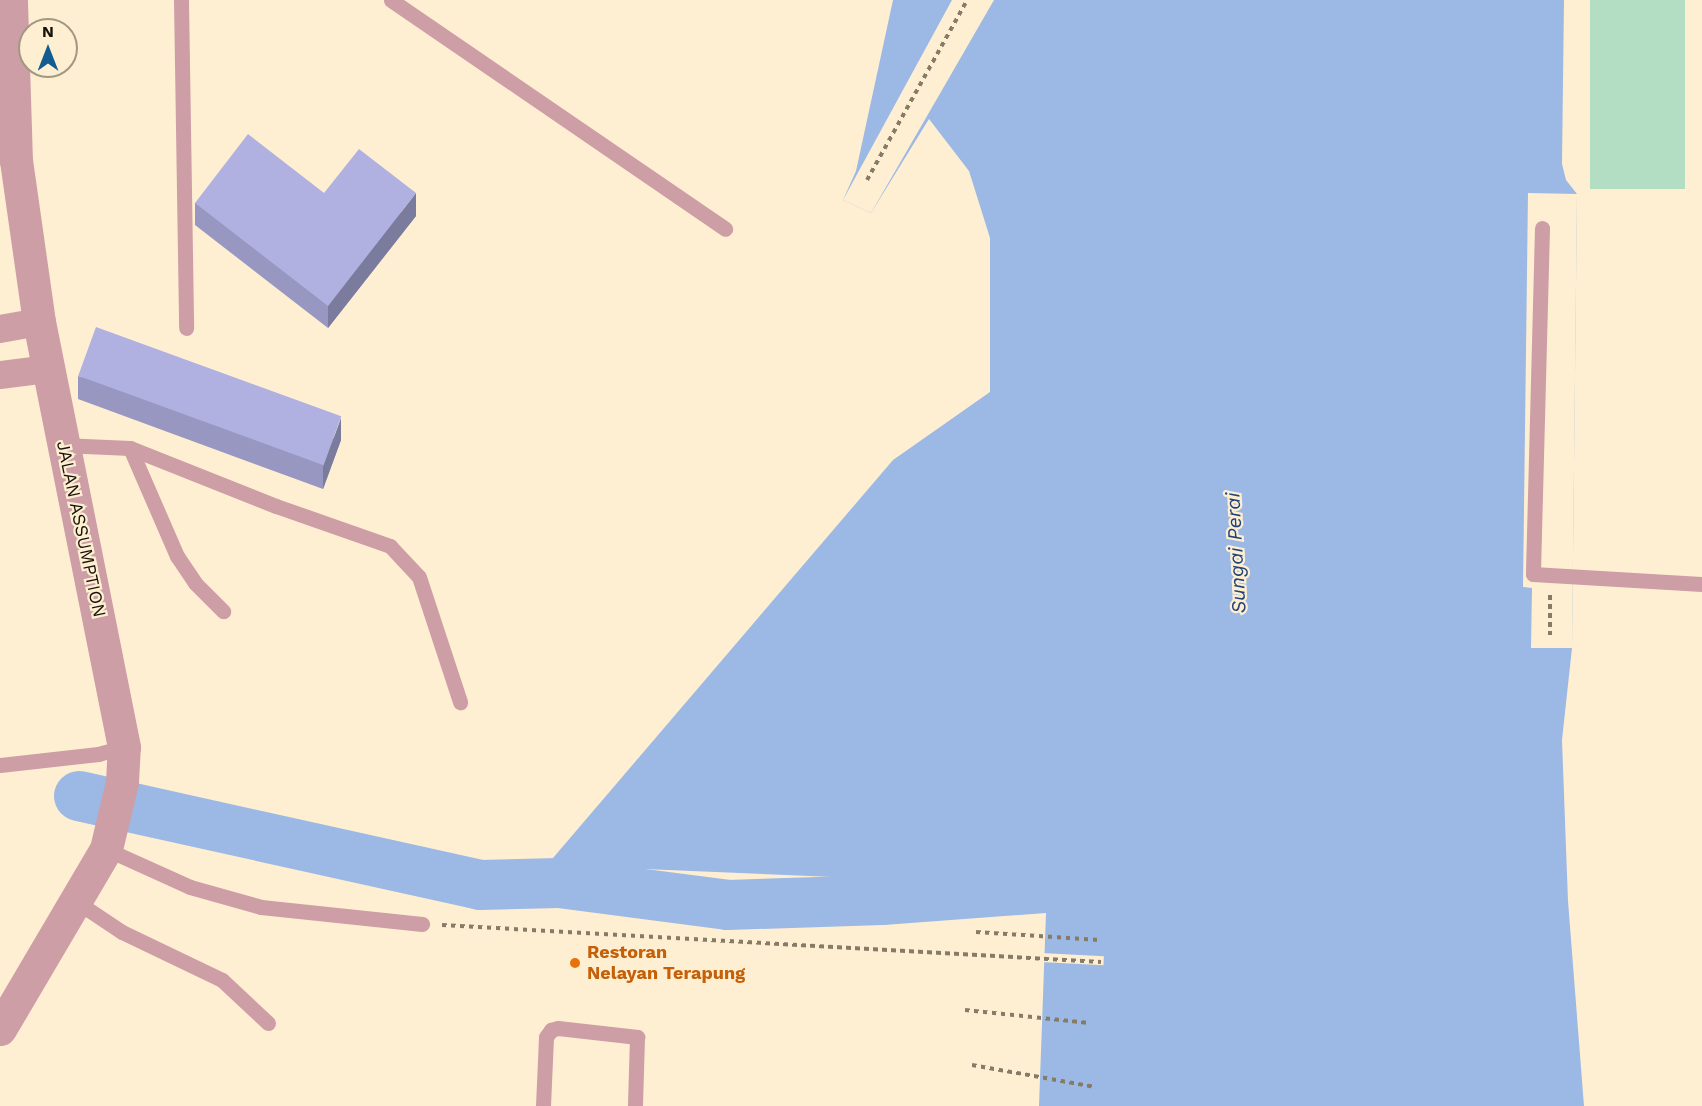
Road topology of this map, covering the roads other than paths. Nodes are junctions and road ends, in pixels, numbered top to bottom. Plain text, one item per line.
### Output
1 (11, 0) edge
2 (181, 0) edge
3 (391, 0) edge
4 (1542, 228) dead end
5 (725, 229) dead end
6 (39, 322) junction
7 (186, 328) dead end
8 (0, 329) edge
9 (47, 369) junction
10 (0, 375) edge
11 (63, 445) junction
12 (130, 448) junction
13 (1702, 584) edge
14 (223, 611) dead end
15 (460, 702) dead end
16 (124, 747) junction
17 (0, 765) edge
18 (110, 836) junction
19 (77, 902) junction
20 (422, 924) road end
21 (5, 1011) edge
22 (268, 1023) dead end
23 (543, 1106) edge
24 (635, 1106) edge

1 - 6 street, JALAN ASSUMPTION
2 - 7 lane
3 - 5 lane
4 - 13 lane
6 - 8 street
6 - 9 street, JALAN ASSUMPTION
9 - 10 street
9 - 11 street, JALAN ASSUMPTION
11 - 12 lane
11 - 16 street, JALAN ASSUMPTION
12 - 14 lane
12 - 15 lane
16 - 17 lane
16 - 18 street, JALAN ASSUMPTION
18 - 19 street, JALAN ASSUMPTION
18 - 20 lane
19 - 21 street, JALAN ASSUMPTION
19 - 22 lane
23 - 24 lane

